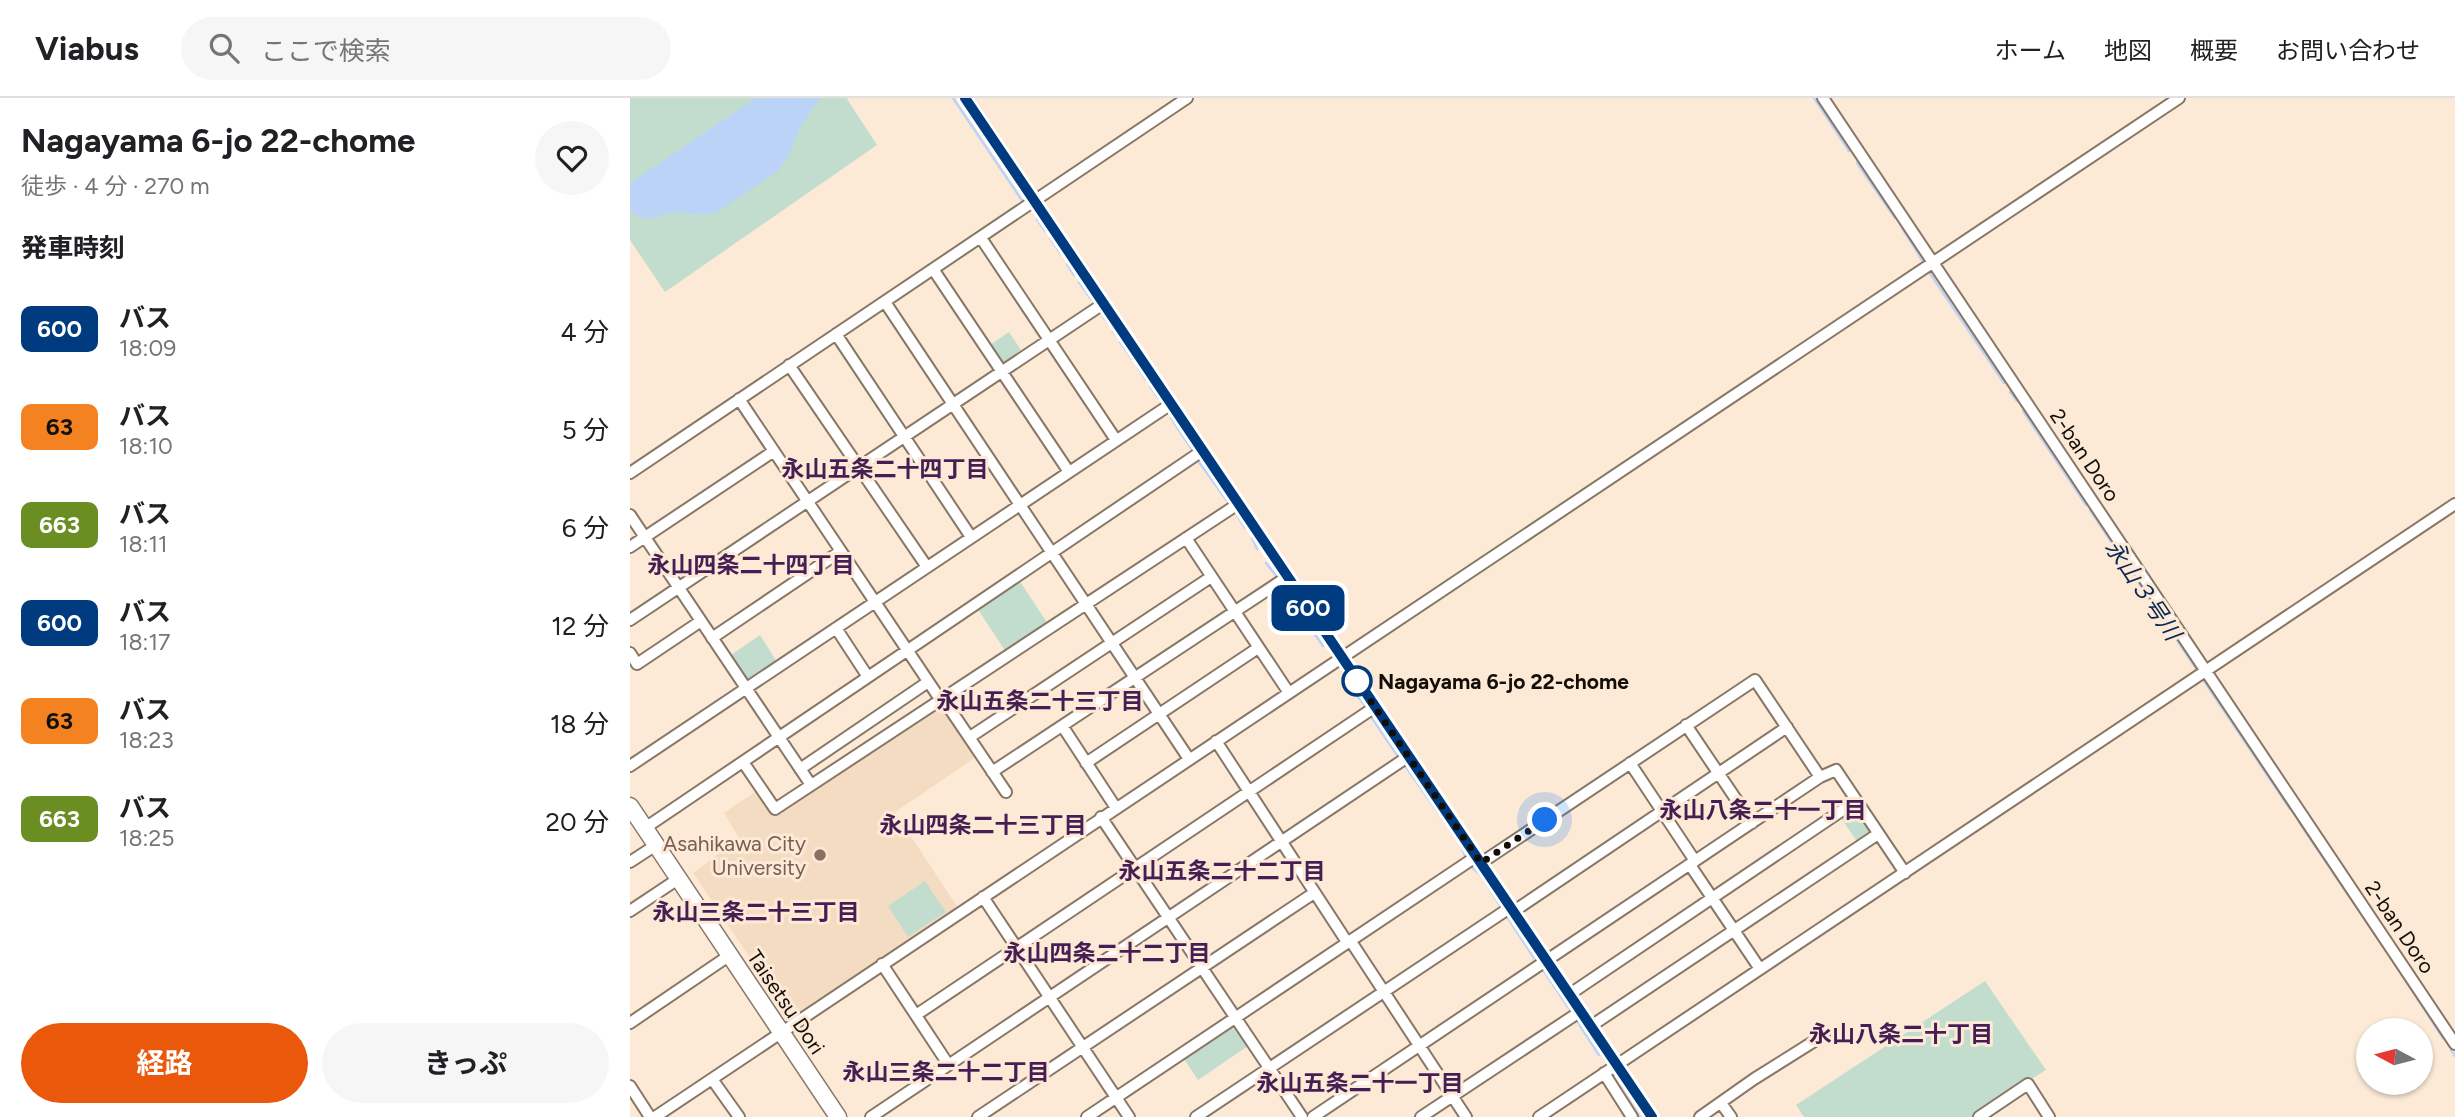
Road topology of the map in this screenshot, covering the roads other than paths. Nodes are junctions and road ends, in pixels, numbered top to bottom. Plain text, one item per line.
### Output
1 (965, 98) edge
2 (1187, 98) edge
3 (1824, 98) edge
4 (2179, 98) edge
5 (1034, 201) junction
6 (981, 237) junction
7 (1933, 262) junction
8 (933, 269) junction
9 (885, 302) junction
10 (1103, 304) junction
11 (836, 334) junction
12 (1050, 340) junction
13 (789, 365) junction
14 (1001, 371) junction
15 (739, 399) junction
16 (953, 404) junction
17 (1171, 404) junction
18 (904, 436) junction
19 (1116, 440) junction
20 (1202, 451) junction
21 (774, 452) junction
22 (858, 468) junction
23 (1069, 472) junction
24 (630, 473) edge
25 (807, 501) junction
26 (2455, 504) edge
27 (1019, 505) junction
28 (1238, 505) junction
29 (630, 515) edge
30 (644, 537) junction
31 (971, 537) junction
32 (1186, 538) junction
33 (630, 547) edge
34 (841, 551) junction
35 (1051, 553) junction
36 (927, 567) junction
37 (1210, 577) junction
38 (1287, 577) junction
39 (679, 587) junction
40 (875, 601) junction
41 (1086, 605) junction
42 (1235, 612) junction
43 (630, 620) edge
44 (701, 621) junction
45 (836, 628) junction
46 (712, 638) junction
47 (1110, 642) junction
48 (1258, 648) junction
49 (908, 651) junction
50 (630, 653) edge
51 (1341, 657) junction
52 (2206, 671) junction
53 (868, 677) junction
54 (1135, 678) junction
55 (928, 682) junction
56 (746, 688) junction
57 (1289, 693) junction
58 (943, 699) junction
59 (1375, 707) junction
60 (1158, 714) junction
61 (1686, 725) junction
62 (1063, 727) junction
63 (1787, 727) junction
64 (970, 737) junction
65 (779, 738) junction
66 (1216, 741) junction
67 (1409, 756) junction
68 (1189, 759) junction
69 (743, 762) junction
70 (1086, 763) junction
71 (1630, 763) junction
72 (630, 766) edge
73 (800, 769) junction
74 (992, 772) junction
75 (1719, 773) junction
76 (1821, 777) junction
77 (811, 785) junction
78 (1249, 791) junction
79 (1006, 792) dead end
80 (1856, 801) junction
81 (630, 806) edge
82 (1116, 808) junction
83 (1662, 811) junction
84 (1101, 817) junction
85 (1752, 823) junction
86 (645, 828) junction
87 (1878, 834) junction
88 (1282, 840) junction
89 (656, 845) junction
90 (1479, 859) junction
91 (630, 862) edge
92 (1693, 863) junction
93 (1135, 867) junction
94 (1905, 873) junction
95 (678, 879) junction
96 (1314, 893) junction
97 (983, 897) junction
98 (1712, 898) junction
99 (1513, 909) junction
100 (630, 911) edge
101 (1168, 917) junction
102 (1734, 930) junction
103 (1349, 941) junction
104 (1015, 948) junction
105 (730, 955) junction
106 (1548, 960) junction
107 (882, 964) junction
108 (1202, 968) junction
109 (1760, 969) junction
110 (1384, 992) junction
111 (1570, 994) junction
112 (1048, 997) junction
113 (1581, 1011) junction
114 (916, 1015) junction
115 (1235, 1018) junction
116 (630, 1023) edge
117 (1591, 1026) junction
118 (782, 1032) junction
119 (1824, 1035) dead end
120 (2455, 1044) edge
121 (1419, 1046) junction
122 (1083, 1048) junction
123 (948, 1064) junction
124 (1616, 1065) junction
125 (1269, 1068) junction
126 (1604, 1073) junction
127 (712, 1079) junction
128 (630, 1086) edge
129 (1452, 1096) junction
130 (1115, 1098) junction
131 (1721, 1103) junction
132 (1555, 1112) edge
133 (1626, 1115) edge
134 (652, 1117) edge
135 (739, 1117) edge
136 (838, 1117) edge
137 (871, 1117) edge
138 (978, 1117) edge
139 (1087, 1117) edge
140 (1129, 1117) edge
141 (1196, 1117) edge
142 (1302, 1117) edge
143 (1313, 1117) edge
144 (1422, 1117) edge
145 (1466, 1117) edge
146 (1539, 1117) edge
147 (1651, 1117) edge
148 (1700, 1117) edge
149 (1731, 1117) edge
150 (1979, 1117) edge
151 (2049, 1117) edge

1 - 5 street
2 - 5 street
3 - 7 street, 2-ban Doro
4 - 7 street
5 - 6 street
5 - 10 street
6 - 8 street
6 - 12 street
7 - 51 street
7 - 52 street, 2-ban Doro
8 - 9 street
8 - 14 street
9 - 11 street
9 - 16 street
10 - 12 street
10 - 17 street
11 - 13 street
11 - 18 street
12 - 14 street
12 - 19 street
13 - 15 street
13 - 22 street
14 - 16 street
14 - 23 street
15 - 21 street
15 - 24 street
16 - 18 street
16 - 27 street
17 - 19 street
17 - 20 street
18 - 22 street
18 - 31 street
19 - 23 street
20 - 28 street
20 - 35 street
21 - 25 street
21 - 30 street
22 - 25 street
22 - 36 street
23 - 27 street
25 - 34 street
25 - 39 street
26 - 52 street
27 - 31 street
27 - 35 street
28 - 32 street
28 - 38 street
29 - 30 street
30 - 33 street
30 - 39 street
31 - 36 street
32 - 37 street
32 - 41 street
34 - 40 street
34 - 46 street
35 - 41 street
35 - 49 street
36 - 40 street
37 - 42 street
37 - 47 street
38 - 42 street
38 - 51 street
39 - 43 street
39 - 44 street
40 - 45 street
40 - 49 street
41 - 47 street
41 - 58 street
42 - 48 street
42 - 54 street
44 - 46 street
44 - 50 street
45 - 53 street
45 - 56 street
46 - 56 street
47 - 54 street
47 - 64 street
48 - 57 street
48 - 60 street
49 - 53 street
49 - 55 street
51 - 57 street
51 - 59 street
52 - 94 street
52 - 120 street, 2-ban Doro
53 - 65 street
54 - 60 street
54 - 62 street
55 - 58 street
55 - 73 street
56 - 65 street
56 - 72 street
57 - 66 street
58 - 64 street
58 - 77 street
59 - 67 street
59 - 78 street
60 - 68 street
60 - 70 street
61 - 63 street
61 - 71 street
61 - 75 street
62 - 70 street
62 - 74 street
63 - 75 street
63 - 76 street
64 - 74 street
65 - 69 street
65 - 73 street
66 - 68 street
66 - 78 street
67 - 88 street
67 - 90 street
68 - 82 street
69 - 77 street
69 - 86 street
70 - 82 street
71 - 83 street
71 - 90 street
73 - 77 street
74 - 79 street
75 - 83 street
75 - 85 street
76 - 80 street
76 - 85 street
78 - 88 street
78 - 93 street
80 - 87 street
80 - 98 street
81 - 86 highway, Taisetsu Dori
82 - 84 street
83 - 92 street
83 - 99 street
84 - 93 street
84 - 97 street
85 - 92 street
86 - 89 highway, Taisetsu Dori
87 - 94 street
87 - 102 street
88 - 96 street
88 - 101 street
89 - 91 street
89 - 95 highway, Taisetsu Dori
90 - 99 street
90 - 103 street
92 - 98 street
92 - 106 street
93 - 101 street
93 - 104 street
94 - 109 street
95 - 100 street
95 - 105 highway, Taisetsu Dori
96 - 103 street
96 - 108 street
97 - 104 street
97 - 107 street
98 - 102 street
98 - 111 street
99 - 106 street
99 - 110 street
101 - 108 street
101 - 112 street
102 - 109 street
102 - 117 street
103 - 110 street
103 - 115 street
104 - 112 street
104 - 114 street
105 - 116 street
105 - 118 highway, Taisetsu Dori
106 - 111 street
106 - 121 street
107 - 114 street
107 - 118 street
108 - 115 street
108 - 122 street
109 - 124 street
110 - 121 street
110 - 125 street
111 - 113 street
112 - 122 street
112 - 123 street
113 - 117 street
113 - 129 street
114 - 123 street
115 - 125 street
115 - 130 street
117 - 124 street
118 - 127 street
118 - 136 highway, Taisetsu Dori
119 - 131 street
121 - 129 street
121 - 143 street
122 - 130 street
122 - 138 street
123 - 137 street
124 - 126 street
124 - 147 street
125 - 141 street
125 - 142 street
126 - 132 street
126 - 133 street
127 - 134 street
127 - 135 street
128 - 134 street
129 - 144 street
129 - 145 street
130 - 139 street
130 - 140 street
131 - 148 street
131 - 149 street
132 - 146 street
150 - 151 street

